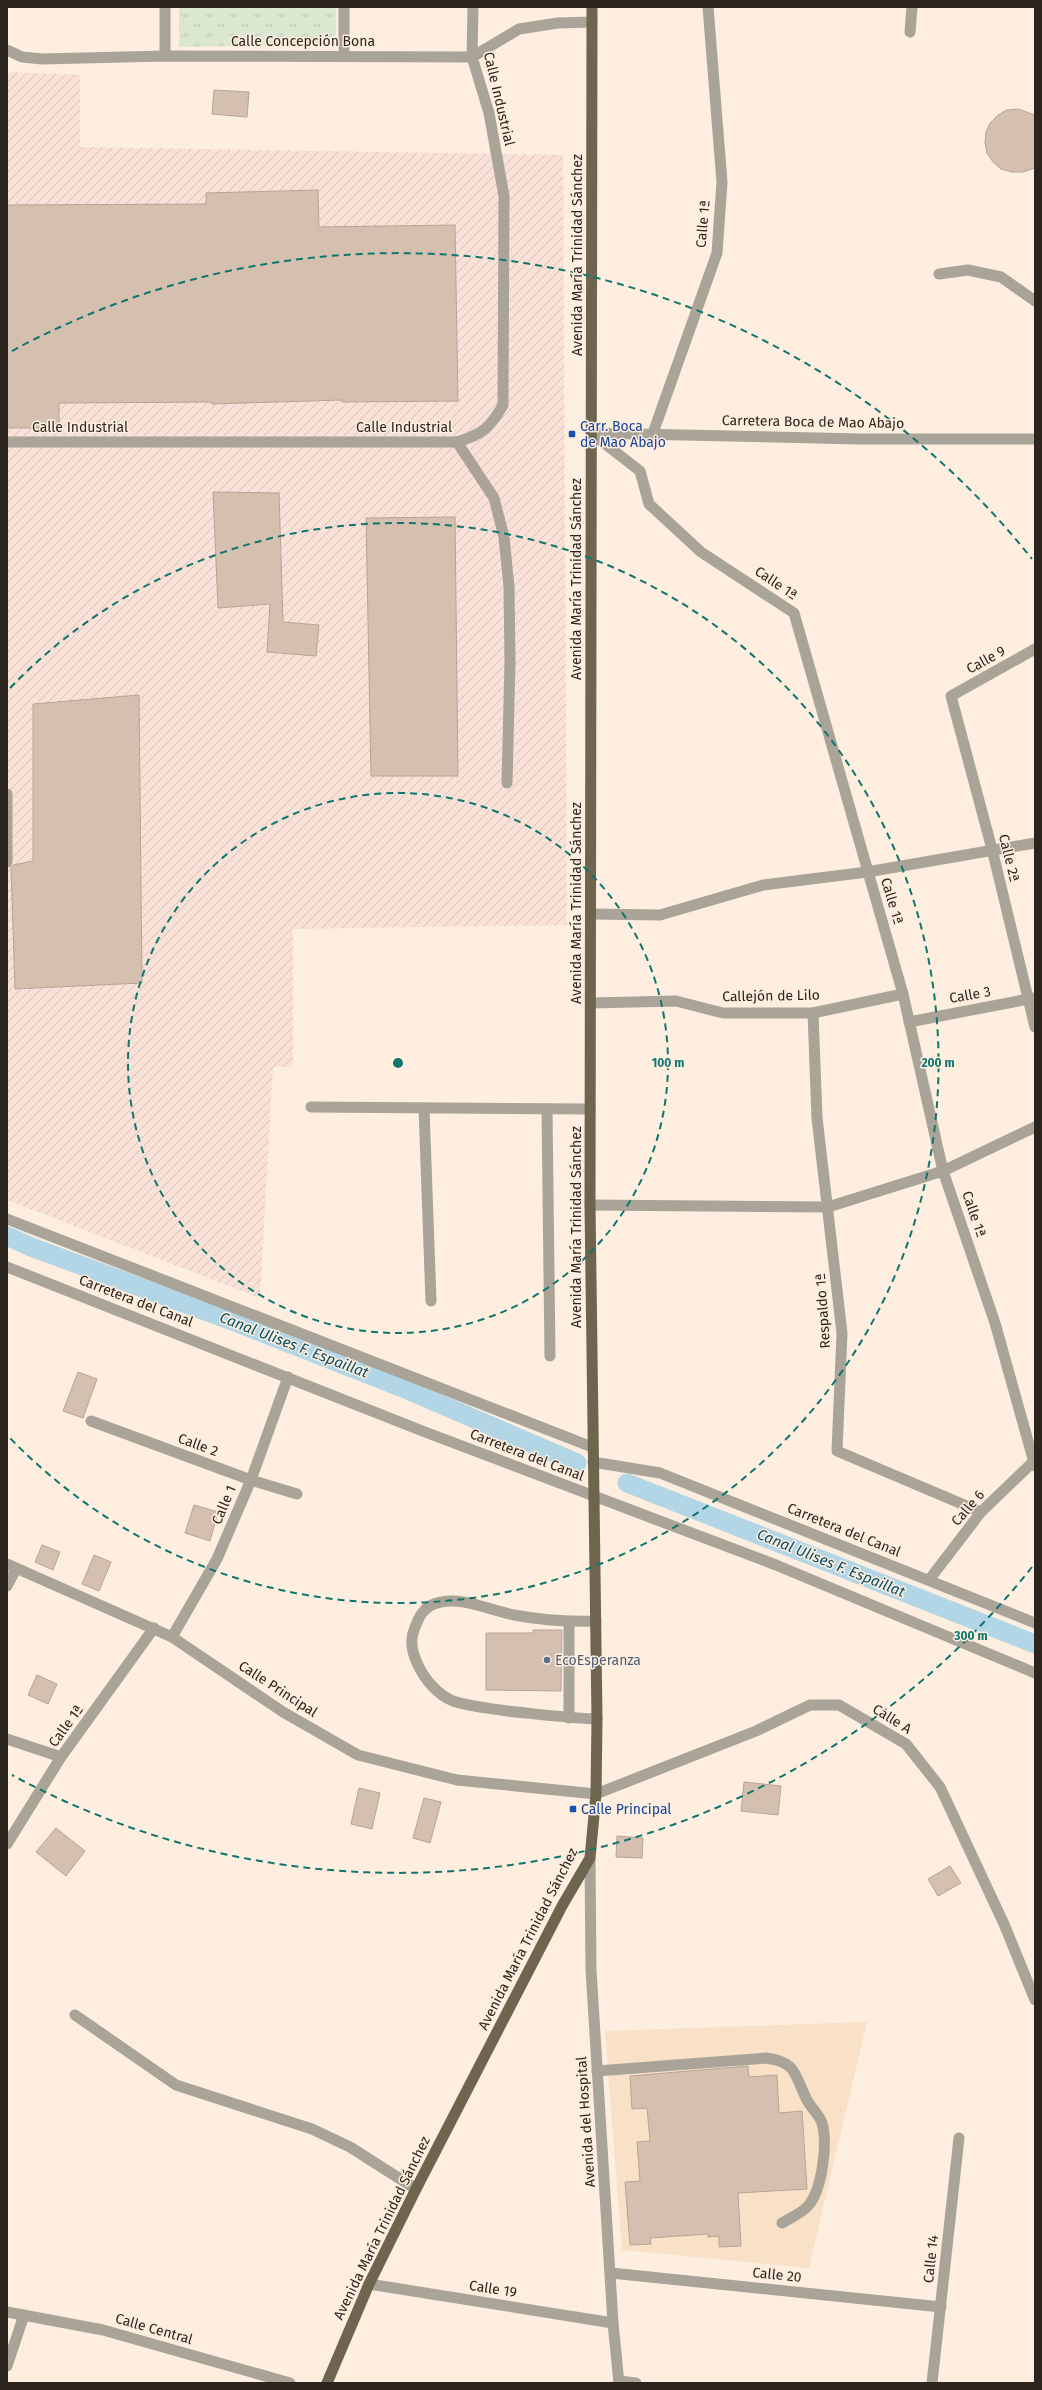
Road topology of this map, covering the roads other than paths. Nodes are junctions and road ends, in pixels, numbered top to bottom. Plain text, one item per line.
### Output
1 (165, 7) edge
2 (344, 7) edge
3 (473, 7) edge
4 (592, 7) edge
5 (708, 7) edge
6 (912, 7) edge
7 (592, 22) junction
8 (910, 32) dead end
9 (7, 50) edge
10 (165, 56) junction
11 (344, 56) junction
12 (472, 57) junction
13 (939, 274) dead end
14 (1035, 301) edge
15 (591, 433) junction
16 (652, 433) junction
17 (1035, 439) edge
18 (7, 442) edge
19 (457, 442) junction
20 (1035, 649) edge
21 (951, 696) joint
22 (507, 783) dead end
23 (7, 794) edge
24 (1035, 843) edge
25 (992, 849) junction
26 (7, 862) edge
27 (867, 872) junction
28 (591, 914) junction
29 (903, 994) junction
30 (1032, 999) edge
31 (590, 1003) junction
32 (813, 1013) junction
33 (909, 1022) junction
34 (1035, 1027) edge
35 (311, 1107) dead end
36 (424, 1108) junction
37 (547, 1109) junction
38 (590, 1109) junction
39 (1035, 1127) edge
40 (943, 1171) junction
41 (590, 1205) junction
42 (828, 1207) junction
43 (7, 1219) edge
44 (7, 1267) edge
45 (431, 1302) dead end
46 (550, 1356) dead end
47 (288, 1377) junction
48 (90, 1421) dead end
49 (592, 1447) junction
50 (593, 1462) junction
51 (1034, 1462) edge
52 (251, 1480) junction
53 (297, 1494) dead end
54 (594, 1497) junction
55 (981, 1512) junction
56 (11, 1567) edge
57 (929, 1580) junction
58 (7, 1586) edge
59 (596, 1621) junction
60 (569, 1622) junction
61 (1035, 1623) edge
62 (154, 1628) junction
63 (172, 1637) junction
64 (1035, 1673) edge
65 (570, 1718) junction
66 (597, 1719) junction
67 (7, 1739) edge
68 (61, 1757) junction
69 (596, 1794) junction
70 (7, 1844) edge
71 (590, 1858) junction
72 (1035, 2000) edge
73 (74, 2016) dead end
74 (597, 2071) junction
75 (959, 2138) dead end
76 (416, 2189) junction
77 (782, 2223) dead end
78 (611, 2273) junction
79 (369, 2284) junction
80 (940, 2307) junction
81 (7, 2312) edge
82 (24, 2315) junction
83 (613, 2323) junction
84 (7, 2366) edge
85 (619, 2382) edge
86 (290, 2383) edge
87 (326, 2383) edge
88 (636, 2383) edge
89 (932, 2383) edge

1 - 10 street
2 - 11 street
3 - 12 street, Calle Industrial
4 - 7 main road, Avenida María Trinidad Sánchez
5 - 16 street, Calle 1ª
6 - 8 street
7 - 12 street
7 - 15 main road, Avenida María Trinidad Sánchez
9 - 10 street, Calle Concepción Bona
10 - 11 street, Calle Concepción Bona
11 - 12 street, Calle Concepción Bona
12 - 19 street, Calle Industrial
13 - 14 street
15 - 16 street, Carretera Boca de Mao Abajo
15 - 27 street, Calle 1ª
15 - 28 main road, Avenida María Trinidad Sánchez
16 - 17 street, Carretera Boca de Mao Abajo
18 - 19 street, Calle Industrial
19 - 22 street
20 - 21 street, Calle 9
21 - 25 street, Calle 2ª
23 - 26 street
24 - 25 street
25 - 27 street
25 - 30 street, Calle 2ª
27 - 28 street
27 - 29 street, Calle 1ª
28 - 31 main road, Avenida María Trinidad Sánchez
29 - 32 street, Callejón de Lilo
29 - 33 street, Calle 1ª
30 - 33 street, Calle 3
30 - 34 street, Calle 2ª
31 - 32 street, Callejón de Lilo
31 - 38 main road, Avenida María Trinidad Sánchez
32 - 42 street, Respaldo 1ª
33 - 40 street, Calle 1ª
35 - 36 street
36 - 37 street
36 - 45 street
37 - 38 street
37 - 46 street
38 - 41 main road, Avenida María Trinidad Sánchez
39 - 40 street
40 - 42 street
40 - 51 street, Calle 1ª
41 - 42 street
41 - 49 main road, Avenida María Trinidad Sánchez
42 - 55 street, Respaldo 1ª
43 - 49 street
44 - 47 street, Carretera del Canal
47 - 52 street, Calle 1
47 - 54 street, Carretera del Canal
48 - 52 street, Calle 2
49 - 50 main road, Avenida María Trinidad Sánchez
50 - 54 main road, Avenida María Trinidad Sánchez
50 - 57 street, Carretera del Canal
51 - 55 street, Calle 6
52 - 53 street, Calle 2
52 - 63 street, Calle 1
54 - 59 main road, Avenida María Trinidad Sánchez
54 - 64 street, Carretera del Canal
55 - 57 street, Calle 6
56 - 58 street
56 - 62 street, Calle Principal
57 - 61 street, Carretera del Canal
59 - 60 street
59 - 66 main road, Avenida María Trinidad Sánchez
60 - 65 street
60 - 65 street
62 - 63 street, Calle Principal
62 - 68 street, Calle 1ª
63 - 69 street, Calle Principal
65 - 66 street
66 - 69 main road, Avenida María Trinidad Sánchez
67 - 68 street
68 - 70 street, Calle 1ª
69 - 71 main road, Avenida María Trinidad Sánchez
69 - 72 street, Calle A
71 - 74 street, Avenida del Hospital
71 - 76 main road, Avenida María Trinidad Sánchez
73 - 76 street
74 - 77 street
74 - 78 street, Avenida del Hospital
75 - 80 street, Calle 14
76 - 79 main road, Avenida María Trinidad Sánchez
78 - 80 street, Calle 20
78 - 83 street, Avenida del Hospital
79 - 83 street, Calle 19
79 - 87 main road, Avenida María Trinidad Sánchez
80 - 89 street, Calle 14
81 - 82 street, Calle Central
82 - 84 street
82 - 86 street, Calle Central
83 - 85 street, Avenida del Hospital
85 - 88 street

